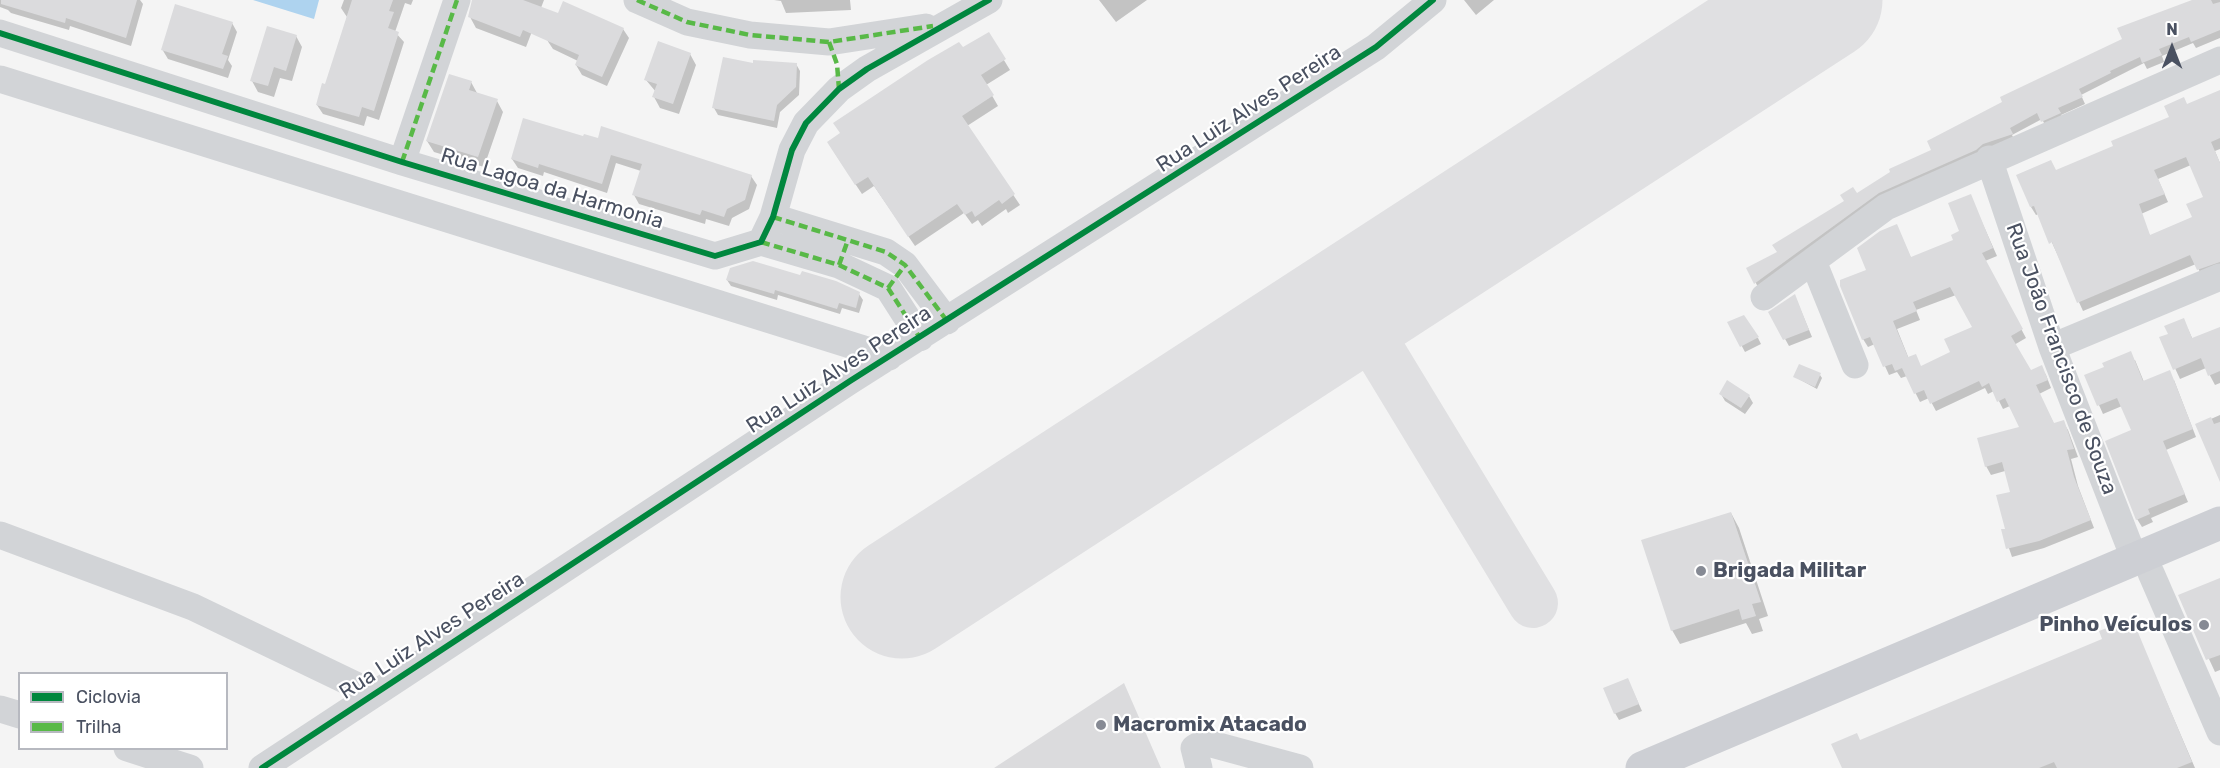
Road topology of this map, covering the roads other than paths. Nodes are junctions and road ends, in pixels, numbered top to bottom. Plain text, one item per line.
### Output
1 (457, 0) edge
2 (637, 0) edge
3 (989, 0) edge
4 (1433, 0) edge
5 (945, 23) junction
6 (0, 33) edge
7 (829, 42) junction
8 (2220, 60) edge
9 (0, 80) edge
10 (839, 89) junction
11 (1989, 159) junction
12 (402, 162) junction
13 (773, 217) junction
14 (848, 240) junction
15 (761, 242) junction
16 (1812, 261) junction
17 (839, 265) junction
18 (905, 265) junction
19 (2220, 276) edge
20 (888, 288) junction
21 (1764, 297) dead end
22 (947, 321) junction
23 (920, 338) junction
24 (2052, 347) junction
25 (889, 357) junction
26 (1855, 365) dead end
27 (2220, 523) edge
28 (0, 536) edge
29 (2220, 543) edge
30 (2144, 565) junction
31 (374, 694) junction
32 (0, 709) edge
33 (18, 714) edge
34 (2220, 732) edge
35 (133, 750) edge
36 (190, 768) edge
37 (262, 768) edge
38 (1199, 768) edge
39 (1300, 768) edge
40 (1642, 768) edge
41 (1677, 768) edge

1 - 12 street
2 - 7 street
3 - 5 street
4 - 22 street, Rua Luiz Alves Pereira
5 - 7 street
5 - 10 street
6 - 12 street, Rua Lagoa da Harmonia
7 - 10 street
8 - 11 street
9 - 25 street
10 - 13 street
11 - 16 street
11 - 24 street, Rua João Francisco de Souza
12 - 15 street, Rua Lagoa da Harmonia
13 - 14 street
13 - 15 street
14 - 17 street
14 - 18 street
15 - 17 street
16 - 21 street
16 - 26 street
17 - 20 street
18 - 20 street
18 - 22 street
19 - 24 street
20 - 23 street
22 - 23 street, Rua Luiz Alves Pereira
23 - 25 street, Rua Luiz Alves Pereira
24 - 30 street, Rua João Francisco de Souza
25 - 31 street, Rua Luiz Alves Pereira
27 - 30 main road
28 - 31 street
29 - 30 main road
30 - 34 street, Rua João Francisco de Souza
30 - 40 main road
30 - 41 main road
31 - 37 street, Rua Luiz Alves Pereira
32 - 33 street
35 - 36 street
38 - 39 street

